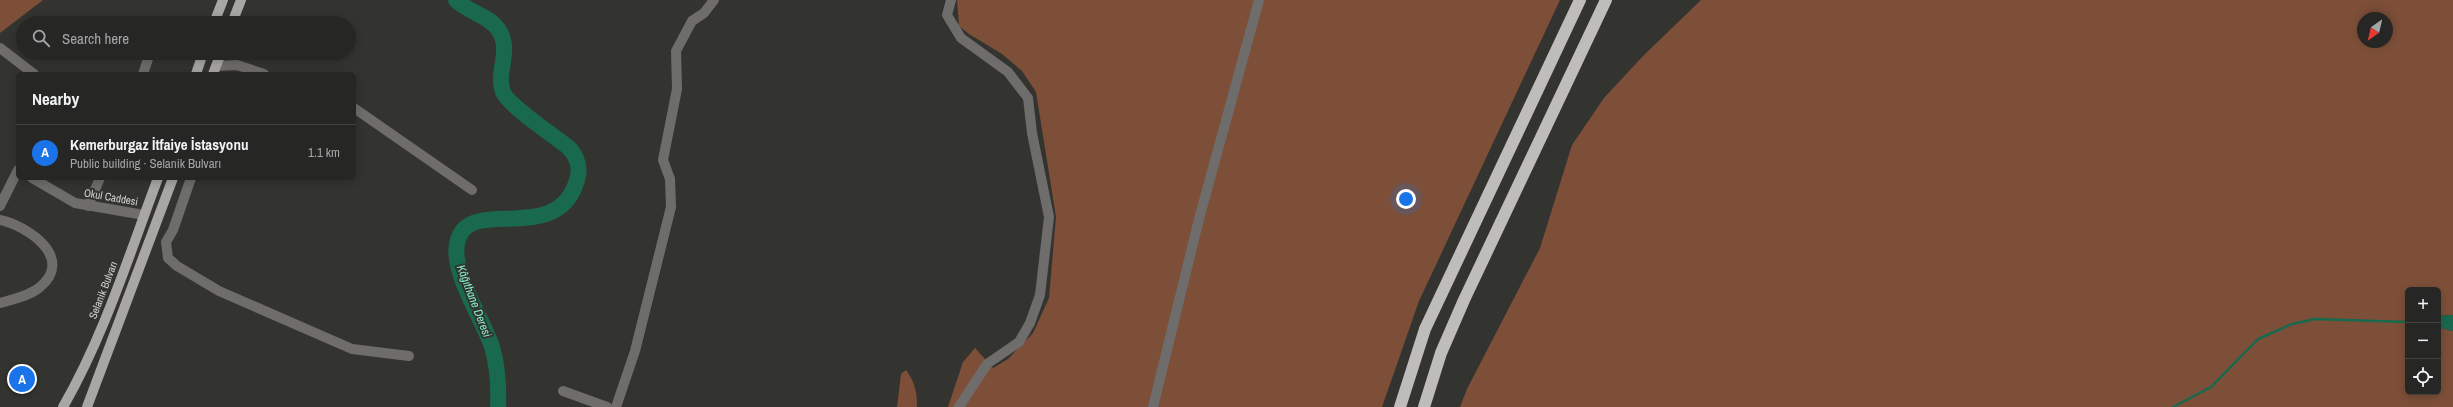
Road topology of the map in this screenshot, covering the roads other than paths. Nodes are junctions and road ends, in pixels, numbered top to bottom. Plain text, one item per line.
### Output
1 (223, 0) edge
2 (241, 0) edge
3 (714, 0) edge
4 (951, 0) edge
5 (1259, 0) edge
6 (1580, 0) edge
7 (1606, 0) edge
8 (217, 16) edge
9 (235, 16) edge
10 (0, 48) edge
11 (148, 60) edge
12 (201, 60) edge
13 (219, 60) edge
14 (215, 70) edge
15 (229, 70) edge
16 (31, 72) edge
17 (144, 72) edge
18 (197, 72) edge
19 (246, 72) edge
20 (356, 109) edge
21 (16, 174) edge
22 (35, 180) edge
23 (99, 180) edge
24 (157, 180) edge
25 (172, 180) edge
26 (190, 180) edge
27 (472, 190) dead end
28 (0, 206) edge
29 (88, 206) junction
30 (144, 215) junction
31 (0, 220) edge
32 (0, 304) edge
33 (409, 356) dead end
34 (563, 391) dead end
35 (63, 407) edge
36 (87, 407) edge
37 (607, 407) edge
38 (616, 407) edge
39 (959, 407) edge
40 (1153, 407) edge
41 (1400, 407) edge
42 (1424, 407) edge

1 - 8 main road
2 - 9 main road
3 - 38 street
4 - 39 street
5 - 40 street
6 - 41 highway
7 - 42 highway
10 - 16 street
11 - 17 street
12 - 18 main road
13 - 14 main road
14 - 15 street
15 - 19 street
20 - 27 street
21 - 28 street
22 - 29 street, Okul Caddesi
23 - 29 street
24 - 30 main road, Selanik Bulvarı
25 - 36 main road
26 - 33 street
29 - 30 street, Okul Caddesi
30 - 35 main road, Selanik Bulvarı
31 - 32 street
34 - 37 street

